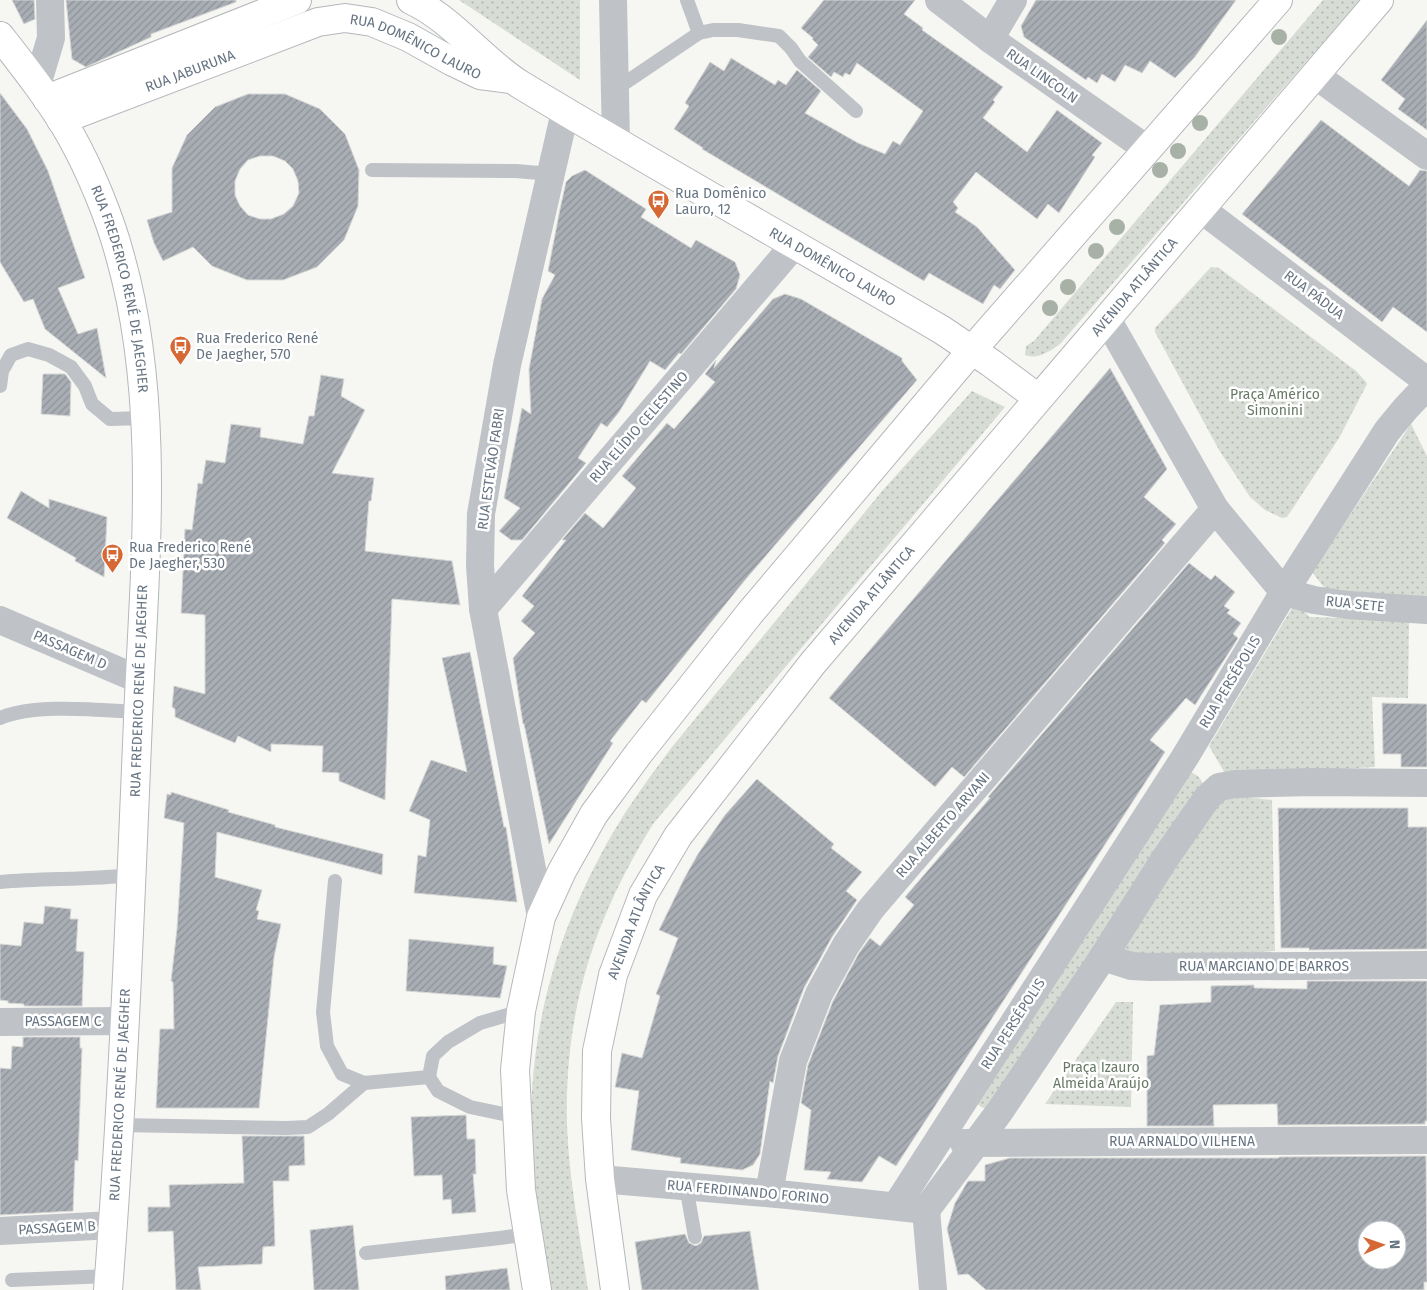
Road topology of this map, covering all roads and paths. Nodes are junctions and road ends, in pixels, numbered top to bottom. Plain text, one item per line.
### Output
1 (50, 0) edge
2 (297, 0) edge
3 (411, 0) edge
4 (613, 0) edge
5 (687, 0) edge
6 (939, 0) edge
7 (1014, 0) edge
8 (1278, 0) edge
9 (1379, 0) edge
10 (318, 22) joint
11 (699, 33) junction
12 (0, 36) edge
13 (990, 39) junction
14 (1315, 75) junction
15 (511, 79) junction
16 (616, 89) junction
17 (48, 102) junction
18 (856, 111) dead end
19 (565, 112) junction
20 (616, 142) junction
21 (1147, 149) junction
22 (1427, 156) edge
23 (372, 170) dead end
24 (550, 174) junction
25 (1202, 210) junction
26 (795, 244) junction
27 (1107, 319) junction
28 (972, 350) junction
29 (1427, 381) edge
30 (0, 386) edge
31 (1427, 386) edge
32 (1038, 398) junction
33 (144, 418) junction
34 (1216, 509) junction
35 (1284, 592) junction
36 (483, 609) junction
37 (1427, 610) edge
38 (0, 620) edge
39 (140, 680) junction
40 (138, 712) junction
41 (0, 718) edge
42 (1427, 783) edge
43 (132, 875) junction
44 (335, 880) dead end
45 (0, 882) edge
46 (541, 917) junction
47 (1103, 958) junction
48 (1427, 965) edge
49 (522, 1011) junction
50 (125, 1021) junction
51 (0, 1022) edge
52 (429, 1077) junction
53 (364, 1083) junction
54 (518, 1117) junction
55 (119, 1125) junction
56 (1427, 1140) edge
57 (978, 1142) junction
58 (938, 1143) junction
59 (600, 1179) junction
60 (686, 1186) junction
61 (769, 1193) junction
62 (896, 1206) junction
63 (926, 1210) junction
64 (113, 1225) junction
65 (0, 1232) edge
66 (528, 1234) junction
67 (695, 1237) dead end
68 (366, 1252) dead end
69 (12, 1280) dead end
70 (109, 1283) edge
71 (537, 1290) edge
72 (615, 1290) edge
73 (933, 1290) edge

1 - 17 street
2 - 17 main road, RUA JABURUNA
3 - 15 main road, RUA DOMÊNICO LAURO
4 - 16 street
5 - 11 lane
6 - 13 street, RUA LINCOLN
7 - 13 street
8 - 21 main road
9 - 14 main road, AVENIDA ATLÂNTICA
10 - 15 main road, RUA DOMÊNICO LAURO
10 - 17 main road, RUA JABURUNA
11 - 16 lane
11 - 18 lane
12 - 17 main road, RUA FREDERICO RENÉ DE JAEGHER
13 - 21 street, RUA LINCOLN
14 - 22 street
14 - 25 main road, AVENIDA ATLÂNTICA
15 - 19 main road, RUA DOMÊNICO LAURO
16 - 20 street
17 - 33 main road, RUA FREDERICO RENÉ DE JAEGHER
19 - 20 main road, RUA DOMÊNICO LAURO
19 - 24 street, RUA ESTEVÃO FABRI
20 - 26 main road, RUA DOMÊNICO LAURO
21 - 28 main road
23 - 24 lane
24 - 36 street, RUA ESTEVÃO FABRI
25 - 27 main road, AVENIDA ATLÂNTICA
25 - 29 street, RUA PÁDUA
26 - 28 main road, RUA DOMÊNICO LAURO
26 - 36 street, RUA ELÍDIO CELESTINO
27 - 32 main road, AVENIDA ATLÂNTICA
27 - 34 street
28 - 32 main road, RUA DOMÊNICO LAURO
28 - 46 main road
30 - 33 lane
31 - 35 street, RUA PERSÉPOLIS
32 - 59 main road, AVENIDA ATLÂNTICA
33 - 39 main road, RUA FREDERICO RENÉ DE JAEGHER
34 - 35 street
34 - 61 street, RUA ALBERTO ARVANI
35 - 37 street, RUA SETE
35 - 58 street, RUA PERSÉPOLIS
36 - 46 street, RUA ESTEVÃO FABRI
38 - 39 street, PASSAGEM D
39 - 40 main road, RUA FREDERICO RENÉ DE JAEGHER
40 - 41 lane
40 - 43 main road, RUA FREDERICO RENÉ DE JAEGHER
42 - 47 street
43 - 45 lane
43 - 50 main road, RUA FREDERICO RENÉ DE JAEGHER
44 - 53 lane
46 - 49 main road
47 - 48 street, RUA MARCIANO DE BARROS
47 - 57 street
49 - 52 lane
49 - 54 main road
50 - 51 street, PASSAGEM C
50 - 55 main road, RUA FREDERICO RENÉ DE JAEGHER
52 - 53 lane
52 - 54 lane
53 - 55 lane
54 - 66 main road
55 - 64 main road, RUA FREDERICO RENÉ DE JAEGHER
56 - 57 street, RUA ARNALDO VILHENA
57 - 58 street, RUA ARNALDO VILHENA
57 - 63 street
58 - 62 street, RUA PERSÉPOLIS
59 - 60 street, RUA FERDINANDO FORINO
59 - 72 main road, AVENIDA ATLÂNTICA
60 - 61 street, RUA FERDINANDO FORINO
60 - 67 lane
61 - 62 street, RUA FERDINANDO FORINO
62 - 63 street
63 - 73 street
64 - 65 street, PASSAGEM B
64 - 70 main road, RUA FREDERICO RENÉ DE JAEGHER
66 - 68 lane
66 - 71 main road
69 - 70 lane

